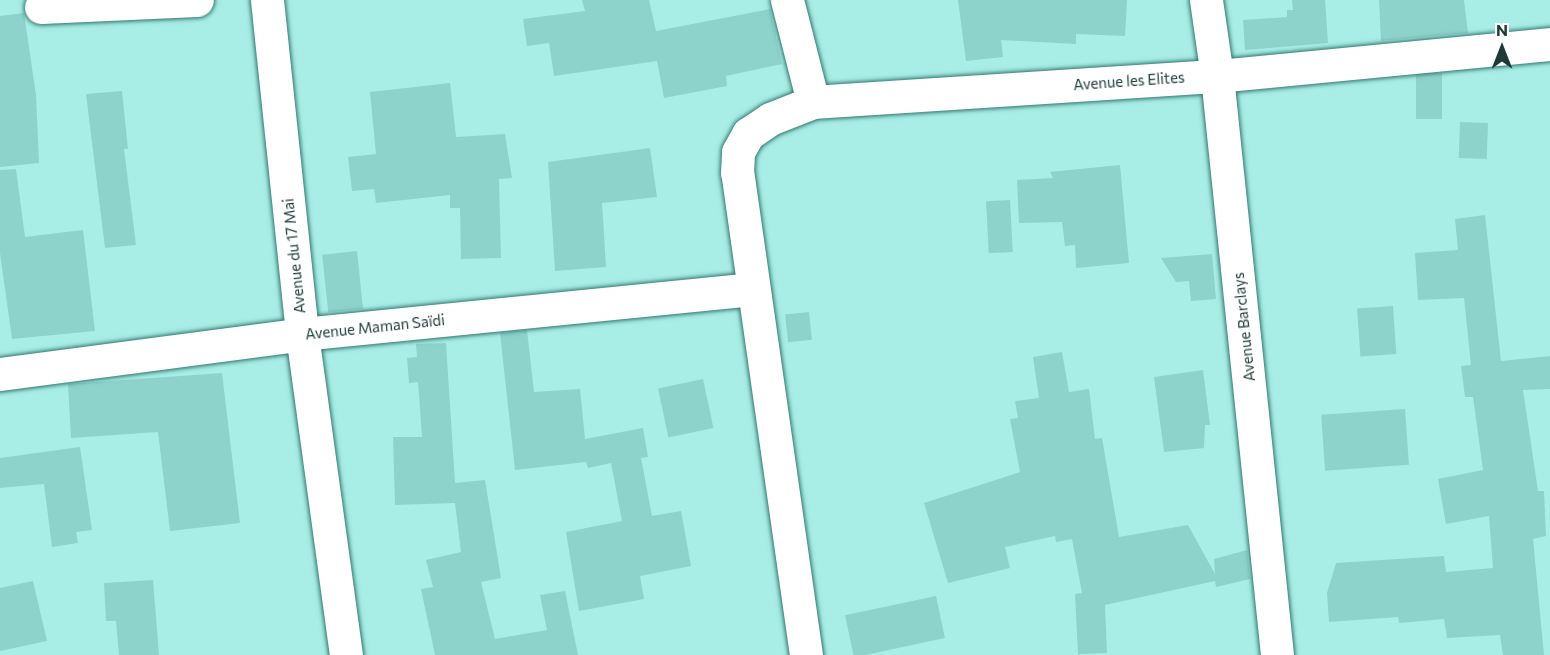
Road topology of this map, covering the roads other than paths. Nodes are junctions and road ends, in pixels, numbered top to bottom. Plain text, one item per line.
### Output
1 (197, 0) edge
2 (267, 0) edge
3 (787, 0) edge
4 (1206, 0) edge
5 (41, 7) dead end
6 (1550, 44) edge
7 (1217, 76) junction
8 (813, 102) junction
9 (752, 289) junction
10 (302, 334) junction
11 (0, 374) edge
12 (346, 655) edge
13 (806, 655) edge
14 (1277, 655) edge

1 - 5 street
2 - 10 street, Avenue du 17 Mai
3 - 8 street
4 - 7 street, Avenue Barclays
6 - 7 street, Avenue les Elites
7 - 8 street, Avenue les Elites
7 - 14 street, Avenue Barclays
8 - 9 street, Avenue les Elites
9 - 10 street, Avenue Maman Saïdi
9 - 13 street, Avenue les Elites
10 - 11 street, Avenue Maman Saïdi
10 - 12 street, Avenue du 17 Mai

